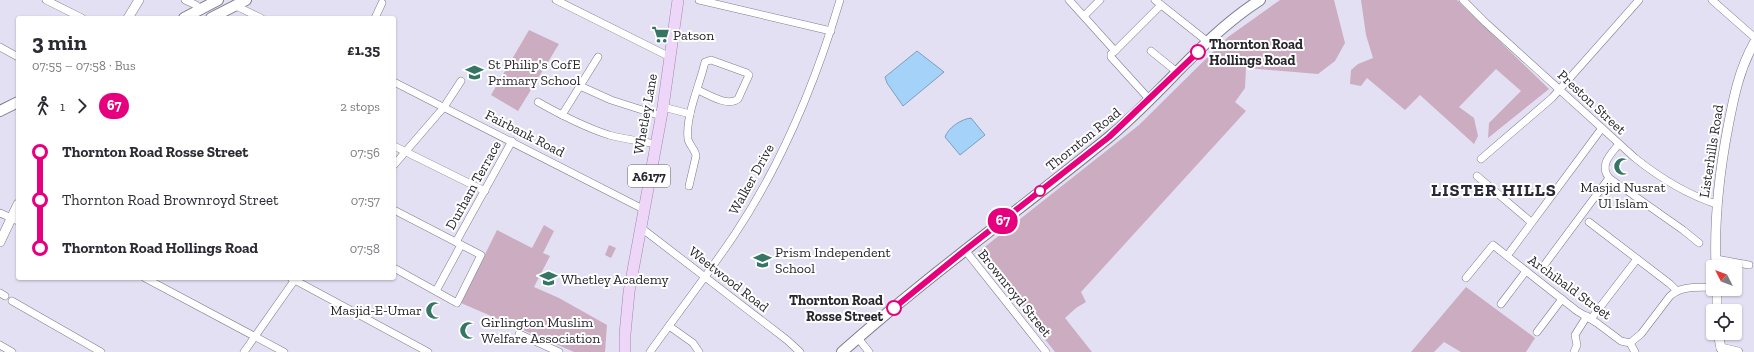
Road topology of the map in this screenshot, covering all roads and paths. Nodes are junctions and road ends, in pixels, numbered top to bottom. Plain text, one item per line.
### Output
1 (46, 0) edge
2 (139, 0) edge
3 (185, 0) edge
4 (218, 0) edge
5 (246, 0) edge
6 (556, 0) edge
7 (678, 0) edge
8 (698, 0) edge
9 (840, 0) edge
10 (1069, 0) edge
11 (1100, 0) edge
12 (1155, 0) edge
13 (1260, 0) edge
14 (1463, 0) edge
15 (1640, 0) edge
16 (1712, 0) edge
17 (234, 3) edge
18 (382, 3) dead end
19 (198, 5) edge
20 (1161, 5) junction
21 (78, 16) edge
22 (129, 16) edge
23 (186, 16) edge
24 (213, 16) edge
25 (257, 16) edge
26 (376, 16) edge
27 (1084, 16) junction
28 (831, 31) junction
29 (1754, 37) edge
30 (1208, 42) junction
31 (1754, 43) edge
32 (0, 48) edge
33 (1115, 51) junction
34 (1151, 51) dead end
35 (16, 56) edge
36 (670, 56) junction
37 (598, 57) dead end
38 (1177, 72) junction
39 (462, 81) dead end
40 (396, 83) edge
41 (580, 86) junction
42 (698, 90) junction
43 (1560, 90) junction
44 (1150, 100) junction
45 (538, 102) dead end
46 (16, 103) edge
47 (444, 106) junction
48 (0, 111) edge
49 (662, 111) junction
50 (690, 114) junction
51 (562, 115) junction
52 (1602, 128) junction
53 (512, 141) junction
54 (656, 144) junction
55 (1619, 144) junction
56 (396, 147) edge
57 (406, 152) junction
58 (1481, 159) dead end
59 (396, 163) edge
60 (1477, 176) dead end
61 (1609, 178) junction
62 (689, 186) dead end
63 (485, 191) junction
64 (1716, 204) junction
65 (643, 208) junction
66 (396, 211) edge
67 (0, 214) edge
68 (14, 219) edge
69 (1584, 219) junction
70 (1531, 222) junction
71 (640, 227) junction
72 (0, 242) edge
73 (1699, 243) dead end
74 (459, 244) junction
75 (965, 250) junction
76 (1507, 256) junction
77 (1637, 259) junction
78 (1716, 260) edge
79 (1545, 264) dead end
80 (1742, 265) edge
81 (1749, 265) dead end
82 (396, 269) edge
83 (1526, 271) junction
84 (704, 277) junction
85 (1466, 278) dead end
86 (149, 280) edge
87 (293, 280) edge
88 (296, 280) edge
89 (1706, 287) edge
90 (1676, 290) junction
91 (436, 291) junction
92 (1562, 299) junction
93 (12, 301) dead end
94 (1501, 304) dead end
95 (1589, 317) junction
96 (669, 326) junction
97 (1537, 332) dead end
98 (519, 334) dead end
99 (254, 336) junction
100 (858, 338) junction
101 (1719, 340) edge
102 (1630, 343) junction
103 (0, 345) edge
104 (1721, 350) edge
105 (12, 352) edge
106 (101, 352) edge
107 (244, 352) edge
108 (284, 352) edge
109 (428, 352) edge
110 (559, 352) edge
111 (625, 352) edge
112 (650, 352) edge
113 (699, 352) edge
114 (800, 352) edge
115 (842, 352) edge
116 (869, 352) edge
117 (1046, 352) edge
118 (1574, 352) edge
119 (1634, 352) edge
120 (1738, 352) edge

1 - 21 street
2 - 22 street
3 - 19 street
4 - 19 main road
5 - 17 main road
6 - 36 street
7 - 36 main road, Whetley Lane / A6177
8 - 28 street
9 - 28 street, Walker Drive
10 - 27 street
11 - 27 street
12 - 20 street
13 - 30 main road, Thornton Road
14 - 43 street, Preston Street
15 - 43 street
16 - 29 street
17 - 24 main road
17 - 25 street
18 - 26 street
19 - 23 main road
20 - 30 street
20 - 33 street
27 - 33 street
28 - 84 street, Walker Drive
30 - 38 main road, Thornton Road
31 - 64 street, Listerhills Road
32 - 35 street
33 - 44 street
34 - 38 street
36 - 49 main road, Whetley Lane / A6177
37 - 41 street
38 - 44 main road, Thornton Road
39 - 47 street
40 - 47 street, Fairbank Road
41 - 49 street
41 - 51 street
42 - 42 street
42 - 50 street
43 - 52 street, Preston Street
43 - 58 street
44 - 75 main road, Thornton Road
45 - 51 street
46 - 48 main road
47 - 53 street, Fairbank Road
47 - 57 street
49 - 50 street
49 - 54 main road, Whetley Lane / A6177
50 - 62 street
51 - 54 street
52 - 55 street, Preston Street
52 - 70 street
53 - 63 street, Durham Terrace
53 - 65 street, Fairbank Road
54 - 65 main road, Whetley Lane / A6177
55 - 61 street
55 - 64 street, Preston Street
56 - 57 street
57 - 59 street
57 - 63 street
60 - 70 street
61 - 69 street
61 - 73 street
63 - 74 street, Durham Terrace
64 - 78 street, Listerhills Road
65 - 71 main road, Whetley Lane / A6177
66 - 74 street
67 - 68 street
68 - 72 street
69 - 77 street
69 - 79 street
70 - 76 street
71 - 84 street, Weetwood Road
71 - 111 main road, Whetley Lane / A6177
74 - 91 street, Durham Terrace
74 - 91 street
75 - 100 main road, Thornton Road
75 - 117 street, Brownroyd Street
76 - 83 street, Archibald Street
76 - 85 street, Archibald Street
77 - 90 street
77 - 95 street
80 - 81 street
82 - 91 street
83 - 92 street, Archibald Street
83 - 94 street
84 - 96 street, Walker Drive
84 - 114 street, Weetwood Road
86 - 99 street
87 - 99 street
88 - 109 street
89 - 90 street
90 - 102 street
92 - 95 street, Archibald Street
92 - 97 street
93 - 106 street
95 - 102 street, Archibald Street
95 - 118 street
96 - 112 street, Walker Drive
96 - 113 street
98 - 110 street
99 - 107 street
99 - 108 street
100 - 115 main road, Thornton Road
100 - 116 street
101 - 104 street
102 - 119 street
103 - 105 street
104 - 120 street

